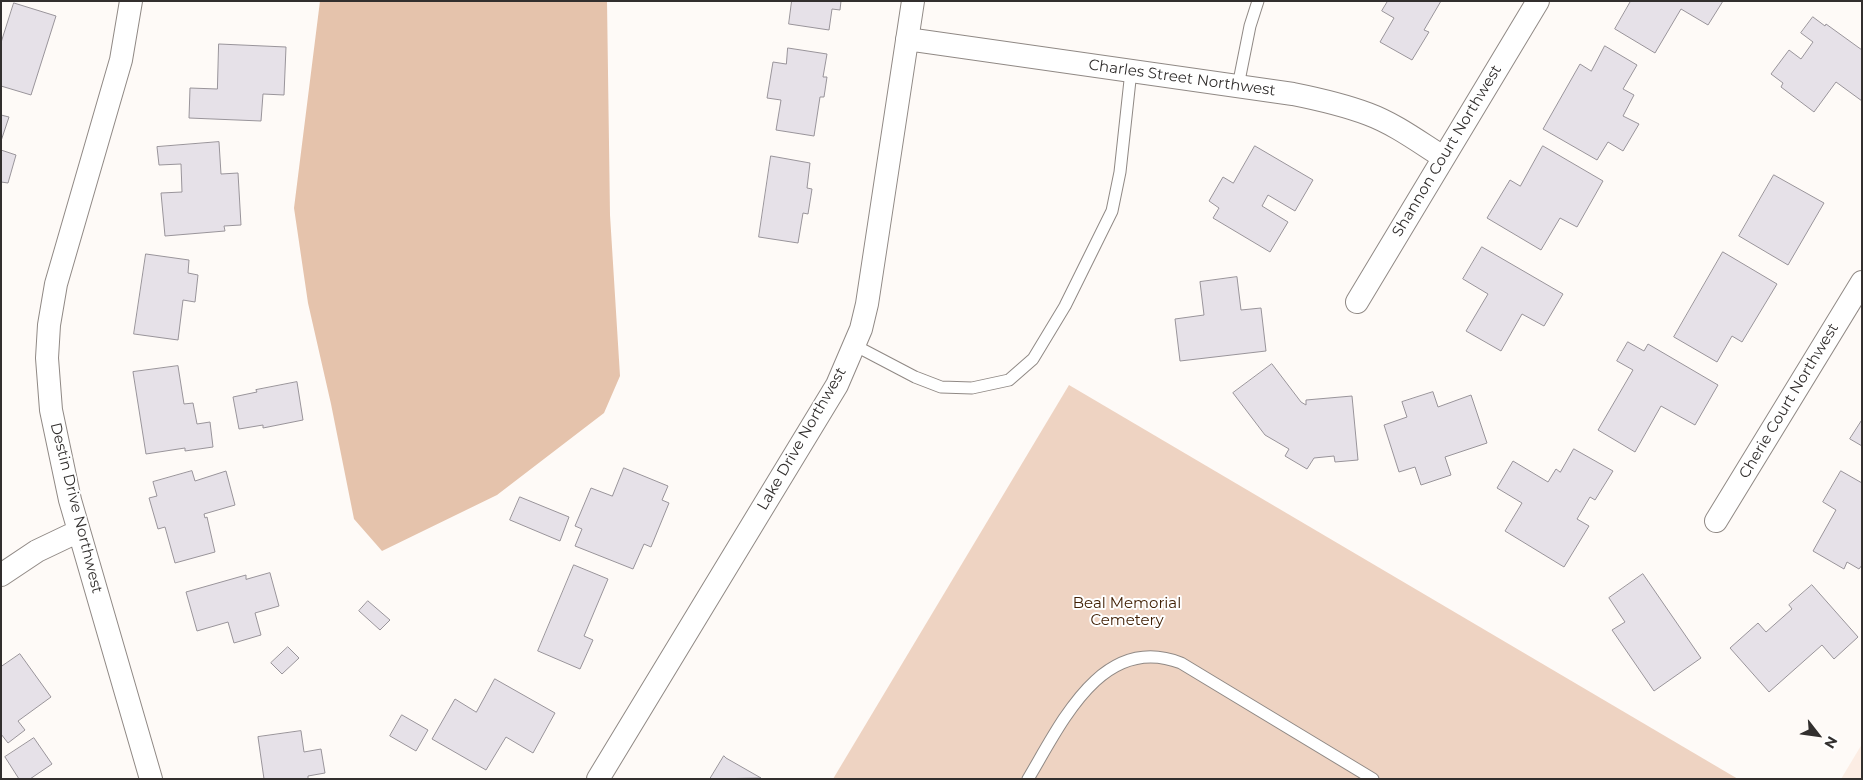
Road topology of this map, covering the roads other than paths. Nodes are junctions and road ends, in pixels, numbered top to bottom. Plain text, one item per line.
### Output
1 (131, 1) edge
2 (912, 1) edge
3 (1258, 1) edge
4 (1538, 1) edge
5 (907, 39) junction
6 (1131, 71) junction
7 (1238, 86) junction
8 (1443, 157) junction
9 (1862, 282) edge
10 (1357, 302) dead end
11 (854, 345) junction
12 (1716, 521) dead end
13 (79, 531) junction
14 (1, 575) edge
15 (151, 779) edge
16 (598, 779) edge
17 (1028, 779) edge
18 (1373, 779) edge

1 - 13 street, Destin Drive Northwest
2 - 5 street, Lake Drive Northwest
3 - 7 lane
4 - 8 street, Shannon Court Northwest
5 - 6 street, Charles Street Northwest
5 - 11 street, Lake Drive Northwest
6 - 7 street, Charles Street Northwest
6 - 11 lane
7 - 8 street, Charles Street Northwest
8 - 10 street, Shannon Court Northwest
9 - 12 street, Cherie Court Northwest
11 - 16 street, Lake Drive Northwest
13 - 14 street
13 - 15 street, Destin Drive Northwest
17 - 18 lane

